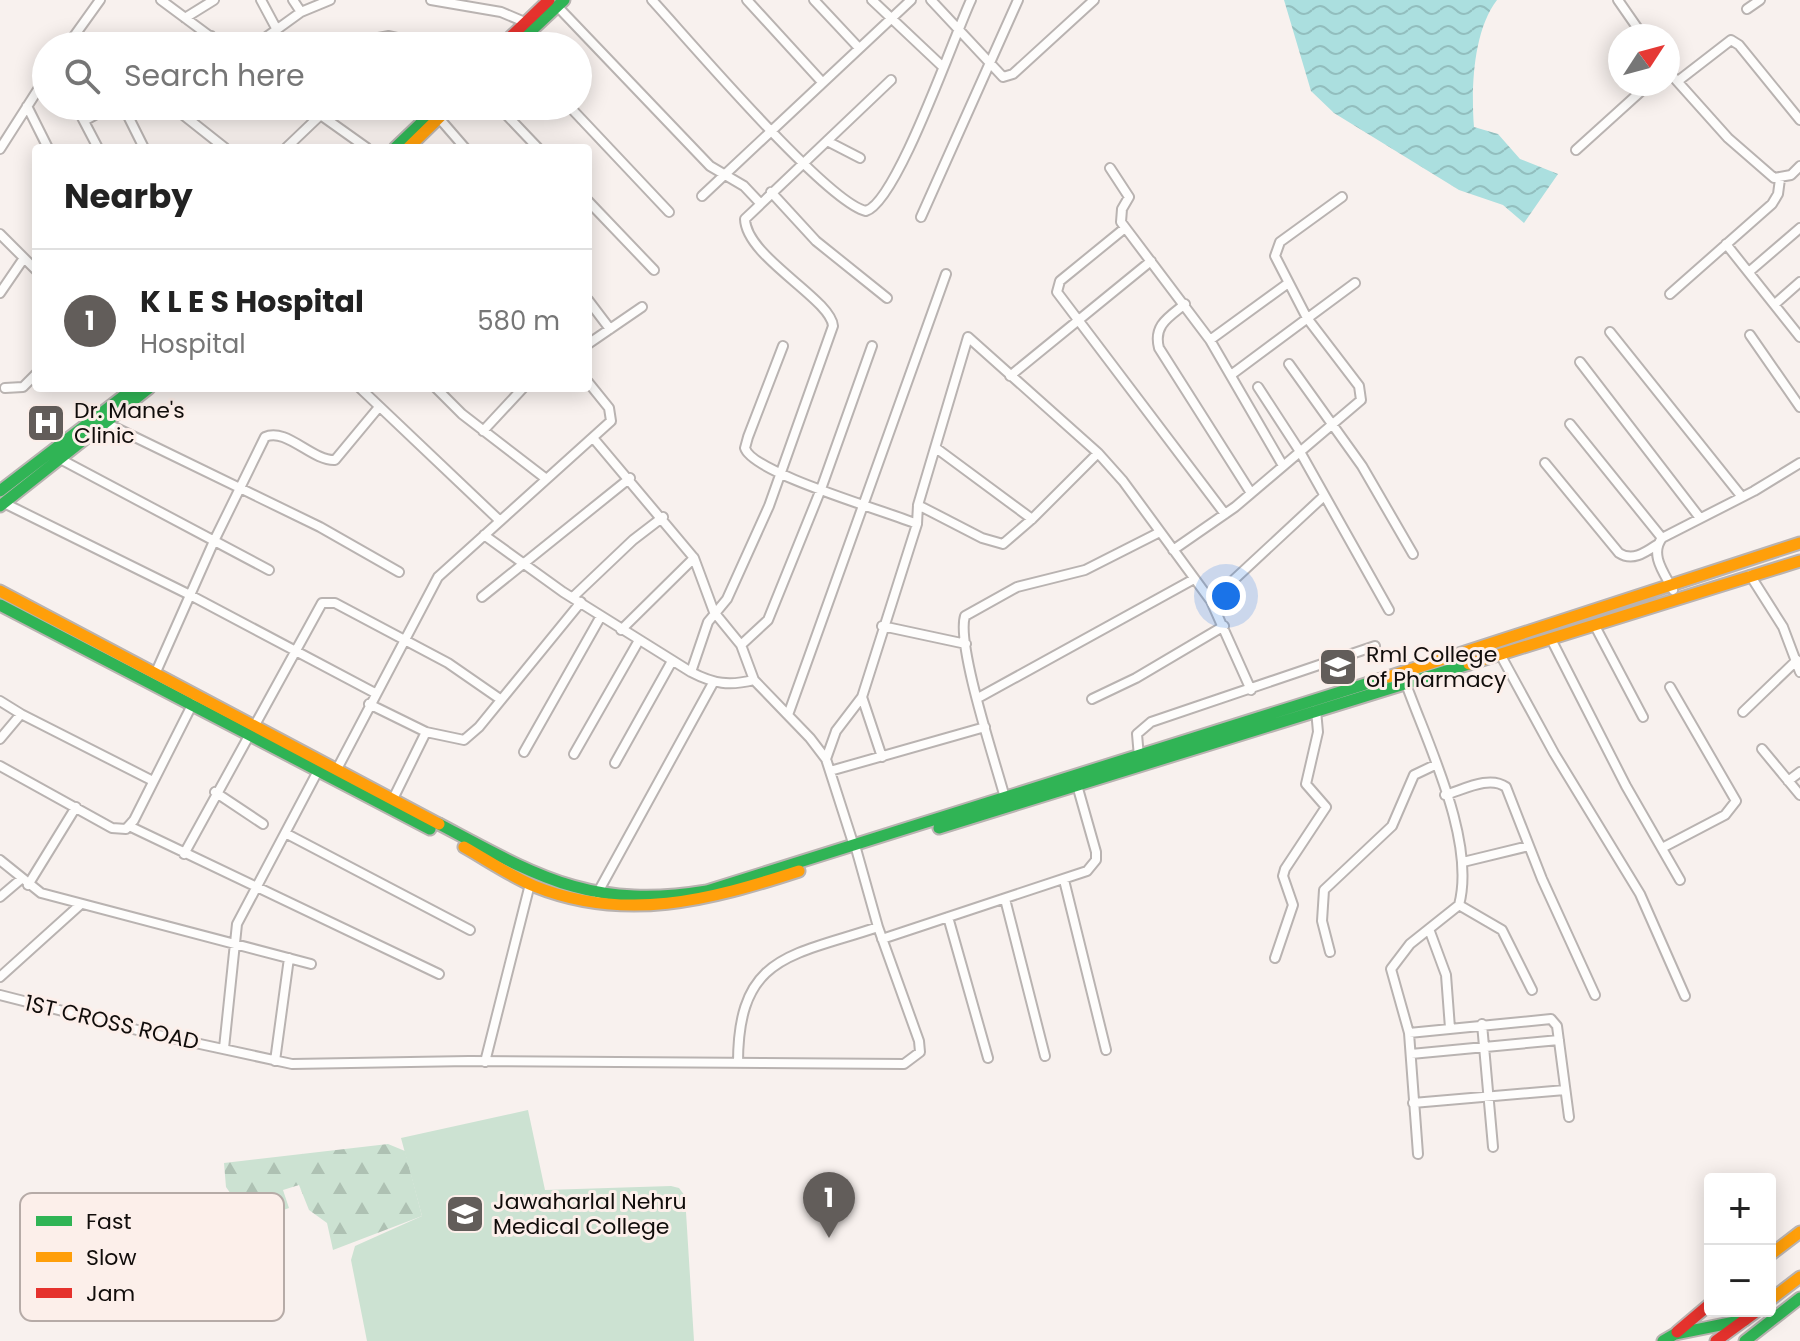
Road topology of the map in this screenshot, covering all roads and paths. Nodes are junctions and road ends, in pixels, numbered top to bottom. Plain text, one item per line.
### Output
1 (100, 0) edge
2 (161, 0) edge
3 (214, 0) edge
4 (261, 0) edge
5 (293, 0) edge
6 (330, 0) edge
7 (431, 0) edge
8 (652, 0) edge
9 (747, 0) edge
10 (814, 0) edge
11 (872, 0) edge
12 (911, 0) edge
13 (931, 0) edge
14 (971, 0) edge
15 (1018, 0) edge
16 (1094, 0) edge
17 (1618, 0) edge
18 (1760, 0) edge
19 (557, 2) edge
20 (1747, 9) dead end
21 (301, 12) junction
22 (185, 18) junction
23 (890, 19) junction
24 (527, 23) junction
25 (1635, 24) edge
26 (959, 26) junction
27 (276, 28) junction
28 (77, 32) edge
29 (205, 32) edge
30 (271, 32) edge
31 (517, 32) edge
32 (528, 32) edge
33 (585, 32) edge
34 (592, 40) edge
35 (859, 48) junction
36 (989, 65) junction
37 (943, 67) junction
38 (1680, 79) edge
39 (891, 80) dead end
40 (822, 82) junction
41 (1680, 83) edge
42 (1636, 96) edge
43 (32, 98) edge
44 (27, 106) junction
45 (32, 116) edge
46 (34, 120) edge
47 (130, 120) edge
48 (190, 120) edge
49 (314, 120) edge
50 (328, 120) edge
51 (429, 120) edge
52 (432, 120) edge
53 (445, 120) edge
54 (511, 120) edge
55 (582, 120) edge
56 (1800, 120) edge
57 (84, 121) edge
58 (772, 131) junction
59 (216, 141) junction
60 (827, 141) junction
61 (46, 144) edge
62 (96, 144) edge
63 (142, 144) edge
64 (213, 144) edge
65 (220, 144) edge
66 (290, 144) edge
67 (361, 144) edge
68 (400, 144) edge
69 (411, 144) edge
70 (462, 144) edge
71 (534, 144) edge
72 (0, 149) edge
73 (1576, 150) dead end
74 (860, 158) dead end
75 (802, 163) junction
76 (1800, 166) edge
77 (1110, 168) dead end
78 (723, 174) junction
79 (1780, 179) junction
80 (771, 192) junction
81 (702, 196) dead end
82 (1342, 197) dead end
83 (760, 203) junction
84 (592, 205) edge
85 (669, 212) dead end
86 (921, 217) dead end
87 (1125, 228) junction
88 (1800, 228) edge
89 (0, 234) edge
90 (1726, 244) junction
91 (24, 258) junction
92 (1151, 261) junction
93 (32, 266) edge
94 (654, 270) dead end
95 (1750, 271) junction
96 (946, 274) dead end
97 (1800, 282) edge
98 (1355, 283) dead end
99 (1287, 284) junction
100 (0, 293) edge
101 (1670, 294) dead end
102 (887, 298) dead end
103 (1185, 304) junction
104 (1775, 304) junction
105 (592, 305) edge
106 (642, 307) dead end
107 (1307, 318) junction
108 (1079, 320) junction
109 (610, 329) junction
110 (1610, 332) dead end
111 (1750, 335) dead end
112 (1800, 337) edge
113 (1210, 340) junction
114 (592, 341) edge
115 (783, 346) dead end
116 (872, 346) dead end
117 (1580, 362) dead end
118 (1289, 364) dead end
119 (1231, 375) junction
120 (1010, 376) junction
121 (32, 378) edge
122 (1258, 387) dead end
123 (5, 388) dead end
124 (592, 388) edge
125 (129, 392) edge
126 (144, 392) edge
127 (364, 392) edge
128 (440, 392) edge
129 (517, 392) edge
130 (379, 407) junction
131 (1800, 407) edge
132 (108, 424) junction
133 (1333, 424) junction
134 (1570, 424) dead end
135 (483, 431) junction
136 (594, 439) junction
137 (936, 448) junction
138 (1299, 450) junction
139 (1098, 453) junction
140 (62, 460) junction
141 (1545, 463) dead end
142 (1800, 463) edge
143 (1282, 464) junction
144 (780, 475) junction
145 (545, 478) junction
146 (630, 478) junction
147 (240, 487) junction
148 (821, 489) junction
149 (0, 491) edge
150 (1251, 493) junction
151 (1324, 496) junction
152 (1742, 497) junction
153 (865, 503) junction
154 (2, 505) edge
155 (918, 505) junction
156 (1225, 514) junction
157 (663, 517) junction
158 (1700, 518) junction
159 (1032, 519) junction
160 (499, 520) junction
161 (917, 524) junction
162 (1160, 532) junction
163 (484, 535) junction
164 (1660, 540) junction
165 (214, 541) junction
166 (1800, 543) edge
167 (1173, 550) junction
168 (1413, 554) dead end
169 (694, 558) junction
170 (1800, 561) edge
171 (524, 564) junction
172 (269, 570) dead end
173 (399, 572) dead end
174 (1750, 575) junction
175 (1194, 579) junction
176 (1671, 586) junction
177 (0, 591) edge
178 (190, 595) junction
179 (482, 597) dead end
180 (1678, 598) junction
181 (577, 600) junction
182 (1211, 601) junction
183 (0, 605) edge
184 (1389, 610) dead end
185 (714, 612) junction
186 (601, 616) junction
187 (882, 626) junction
188 (1224, 626) junction
189 (1595, 626) junction
190 (621, 630) junction
191 (403, 639) junction
192 (1551, 639) junction
193 (638, 642) junction
194 (966, 644) junction
195 (741, 645) junction
196 (1375, 646) dead end
197 (293, 651) junction
198 (1500, 654) junction
199 (1797, 660) junction
200 (672, 661) junction
201 (156, 672) junction
202 (691, 672) junction
203 (1800, 672) edge
204 (754, 680) junction
205 (713, 683) junction
206 (1406, 684) junction
207 (1670, 687) dead end
208 (1251, 690) junction
209 (375, 693) junction
210 (862, 697) junction
211 (978, 698) junction
212 (500, 699) junction
213 (1092, 699) dead end
214 (0, 701) edge
215 (193, 703) junction
216 (369, 704) junction
217 (1316, 710) junction
218 (1743, 712) dead end
219 (21, 714) junction
220 (788, 715) junction
221 (1643, 717) dead end
222 (985, 727) junction
223 (251, 728) junction
224 (426, 732) junction
225 (0, 739) edge
226 (1762, 749) dead end
227 (524, 752) dead end
228 (574, 754) dead end
229 (882, 757) junction
230 (1139, 757) junction
231 (826, 759) junction
232 (615, 763) dead end
233 (1435, 765) junction
234 (0, 766) edge
235 (321, 766) junction
236 (337, 769) junction
237 (830, 771) junction
238 (1800, 772) edge
239 (153, 781) junction
240 (1788, 781) junction
241 (1077, 785) junction
242 (215, 792) junction
243 (1445, 795) junction
244 (1800, 795) edge
245 (1005, 798) junction
246 (393, 799) junction
247 (76, 807) junction
248 (263, 824) dead end
249 (129, 826) junction
250 (287, 834) junction
251 (1529, 846) junction
252 (856, 848) junction
253 (1662, 848) junction
254 (184, 854) junction
255 (0, 860) edge
256 (1463, 862) junction
257 (20, 880) junction
258 (1064, 880) junction
259 (1680, 880) dead end
260 (530, 884) junction
261 (28, 885) junction
262 (257, 889) junction
263 (597, 894) junction
264 (0, 897) edge
265 (1005, 899) junction
266 (81, 904) junction
267 (1459, 905) junction
268 (948, 917) junction
269 (878, 927) junction
270 (1429, 929) junction
271 (470, 930) dead end
272 (882, 939) junction
273 (232, 941) junction
274 (1330, 952) dead end
275 (289, 958) junction
276 (1275, 958) dead end
277 (311, 964) dead end
278 (439, 974) dead end
279 (0, 977) edge
280 (1532, 990) dead end
281 (0, 995) edge
282 (1595, 995) dead end
283 (1685, 996) dead end
284 (1482, 1024) junction
285 (1450, 1028) junction
286 (1409, 1033) junction
287 (1559, 1040) junction
288 (224, 1048) junction
289 (1484, 1048) junction
290 (1106, 1050) dead end
291 (1411, 1054) junction
292 (1045, 1056) dead end
293 (988, 1058) dead end
294 (275, 1061) junction
295 (485, 1062) junction
296 (738, 1063) junction
297 (1565, 1090) junction
298 (1488, 1098) junction
299 (1413, 1103) junction
300 (1569, 1117) dead end
301 (1493, 1147) dead end
302 (1418, 1154) dead end
303 (1800, 1232) edge
304 (1776, 1250) edge
305 (1800, 1277) edge
306 (1776, 1295) edge
307 (1800, 1298) edge
308 (1704, 1310) edge
309 (1705, 1317) edge
310 (1749, 1317) edge
311 (1745, 1320) junction
312 (1702, 1328) junction
313 (1672, 1339) edge
314 (1716, 1341) edge
315 (1745, 1341) edge

1 - 28 street
2 - 22 street
3 - 22 street
4 - 27 street
5 - 21 street
6 - 21 street
7 - 24 street
8 - 58 street
9 - 40 street
10 - 35 street
11 - 23 street
12 - 23 street
13 - 26 street
14 - 26 street
15 - 36 street
16 - 36 street
17 - 25 street
18 - 20 street
19 - 24 main road
19 - 32 main road
19 - 33 street
21 - 27 street
22 - 29 street
23 - 35 street
23 - 37 street
24 - 31 main road
26 - 36 street
26 - 37 street
27 - 30 street
34 - 78 street
35 - 40 street
36 - 86 street
37 - 75 street
38 - 56 street
39 - 60 street
40 - 58 street
41 - 79 street
42 - 73 street
43 - 44 street
44 - 45 street
44 - 72 street
46 - 61 street
47 - 63 street
48 - 59 street
49 - 66 street
50 - 67 street
51 - 68 main road
52 - 69 main road
53 - 70 street
54 - 71 street
55 - 85 street
57 - 62 street
58 - 75 street
58 - 78 street
59 - 64 street
59 - 65 street
60 - 74 street
60 - 75 street
75 - 80 street
76 - 79 street
77 - 87 street
78 - 81 street
78 - 83 street
79 - 90 street
80 - 83 street
80 - 102 street
82 - 99 street
83 - 144 street
84 - 94 street
87 - 92 street
87 - 108 street
88 - 95 street
89 - 91 street
90 - 95 street
90 - 101 street
91 - 93 street
91 - 100 street
92 - 103 street
92 - 108 street
95 - 104 street
96 - 153 street
97 - 104 street
98 - 107 street
99 - 107 street
99 - 113 street
103 - 113 street
103 - 150 street
104 - 112 street
105 - 109 street
106 - 109 street
107 - 119 street
107 - 133 street
108 - 120 street
108 - 156 street
109 - 114 street
110 - 152 street
111 - 131 street
113 - 119 street
115 - 144 street
116 - 148 street
117 - 158 street
118 - 133 street
119 - 143 street
120 - 137 street
120 - 139 street
121 - 123 street
122 - 138 street
124 - 136 street
125 - 149 main road
126 - 132 main road
127 - 130 street
128 - 135 street
129 - 135 street
130 - 147 street
130 - 160 street
132 - 140 main road
132 - 147 street
133 - 138 street
133 - 168 street
134 - 164 street
135 - 145 street
136 - 145 street
136 - 146 street
137 - 155 street
137 - 159 street
138 - 143 street
138 - 151 street
139 - 159 street
139 - 162 street
140 - 154 main road
140 - 165 street
141 - 164 street
142 - 152 street
143 - 150 street
144 - 148 street
144 - 185 street
145 - 160 street
146 - 157 street
146 - 171 street
147 - 165 street
147 - 173 street
148 - 153 street
148 - 195 street
150 - 156 street
151 - 182 street
151 - 184 street
152 - 158 street
153 - 161 street
153 - 220 street
154 - 178 street
155 - 159 street
155 - 161 street
156 - 167 street
157 - 169 street
157 - 181 street
158 - 164 street
160 - 163 street
161 - 187 street
162 - 167 street
162 - 194 street
163 - 171 street
163 - 191 street
164 - 176 street
165 - 172 street
165 - 178 street
166 - 176 main road
167 - 175 street
169 - 185 street
169 - 190 street
170 - 174 main road
171 - 179 street
171 - 181 street
174 - 180 main road
174 - 199 street
175 - 182 street
175 - 211 street
176 - 180 street
176 - 230 main road
177 - 201 main road
178 - 197 street
178 - 201 street
180 - 189 main road
181 - 186 street
181 - 212 street
182 - 188 street
183 - 215 main road
185 - 195 street
185 - 202 street
186 - 190 street
186 - 227 street
187 - 194 street
187 - 210 street
188 - 208 street
188 - 213 street
189 - 192 main road
189 - 221 street
190 - 193 street
191 - 197 street
191 - 209 street
191 - 212 street
192 - 198 main road
192 - 253 street
193 - 200 street
193 - 228 street
194 - 211 street
195 - 204 street
196 - 208 street
197 - 209 street
197 - 223 street
198 - 206 main road
198 - 283 street
199 - 203 street
199 - 218 street
200 - 202 street
200 - 232 street
201 - 223 main road
202 - 205 street
204 - 205 street
204 - 220 street
205 - 263 street
206 - 217 main road
206 - 233 street
207 - 253 street
208 - 230 street
209 - 216 street
210 - 229 street
210 - 231 street
211 - 222 street
212 - 224 street
214 - 219 street
215 - 223 main road
215 - 239 street
216 - 224 street
216 - 236 street
217 - 241 main road
217 - 276 street
219 - 225 street
219 - 239 street
220 - 231 street
222 - 229 street
222 - 245 street
223 - 235 main road
223 - 242 street
224 - 246 street
226 - 240 street
229 - 237 street
230 - 245 main road
231 - 237 street
233 - 243 street
233 - 274 street
234 - 247 street
235 - 236 main road
235 - 250 street
235 - 260 main road
236 - 246 main road
237 - 252 street
238 - 240 street
239 - 249 street
240 - 244 street
241 - 252 main road
241 - 258 street
242 - 248 street
242 - 254 street
243 - 251 street
243 - 256 street
245 - 252 main road
246 - 263 main road
247 - 249 street
247 - 261 street
249 - 254 street
250 - 262 street
250 - 271 street
251 - 256 street
251 - 282 street
252 - 260 main road
252 - 263 main road
252 - 269 street
253 - 259 street
254 - 262 street
255 - 257 street
256 - 267 street
257 - 261 street
257 - 264 street
258 - 265 street
258 - 290 street
260 - 295 street
261 - 266 street
262 - 273 street
262 - 278 street
265 - 268 street
265 - 292 street
266 - 273 street
266 - 279 street
267 - 270 street
267 - 280 street
268 - 272 street
268 - 293 street
269 - 272 street
269 - 296 street
270 - 285 street
270 - 286 street
272 - 296 street, 1ST CROSS ROAD
273 - 275 street
273 - 288 street
275 - 277 street
275 - 294 street
281 - 288 street, 1ST CROSS ROAD
284 - 285 street
284 - 287 street
284 - 289 street
285 - 286 street
286 - 291 street
287 - 289 street
287 - 297 street
288 - 294 street, 1ST CROSS ROAD
289 - 291 street
289 - 298 street
291 - 299 street
294 - 295 street, 1ST CROSS ROAD
295 - 296 street, 1ST CROSS ROAD
297 - 298 street
297 - 300 street
298 - 299 street
298 - 301 street
299 - 302 street
303 - 304 main road
305 - 306 main road
307 - 315 main road
308 - 313 main road
309 - 312 main road
310 - 311 main road
311 - 312 main road
311 - 314 main road
312 - 313 main road

